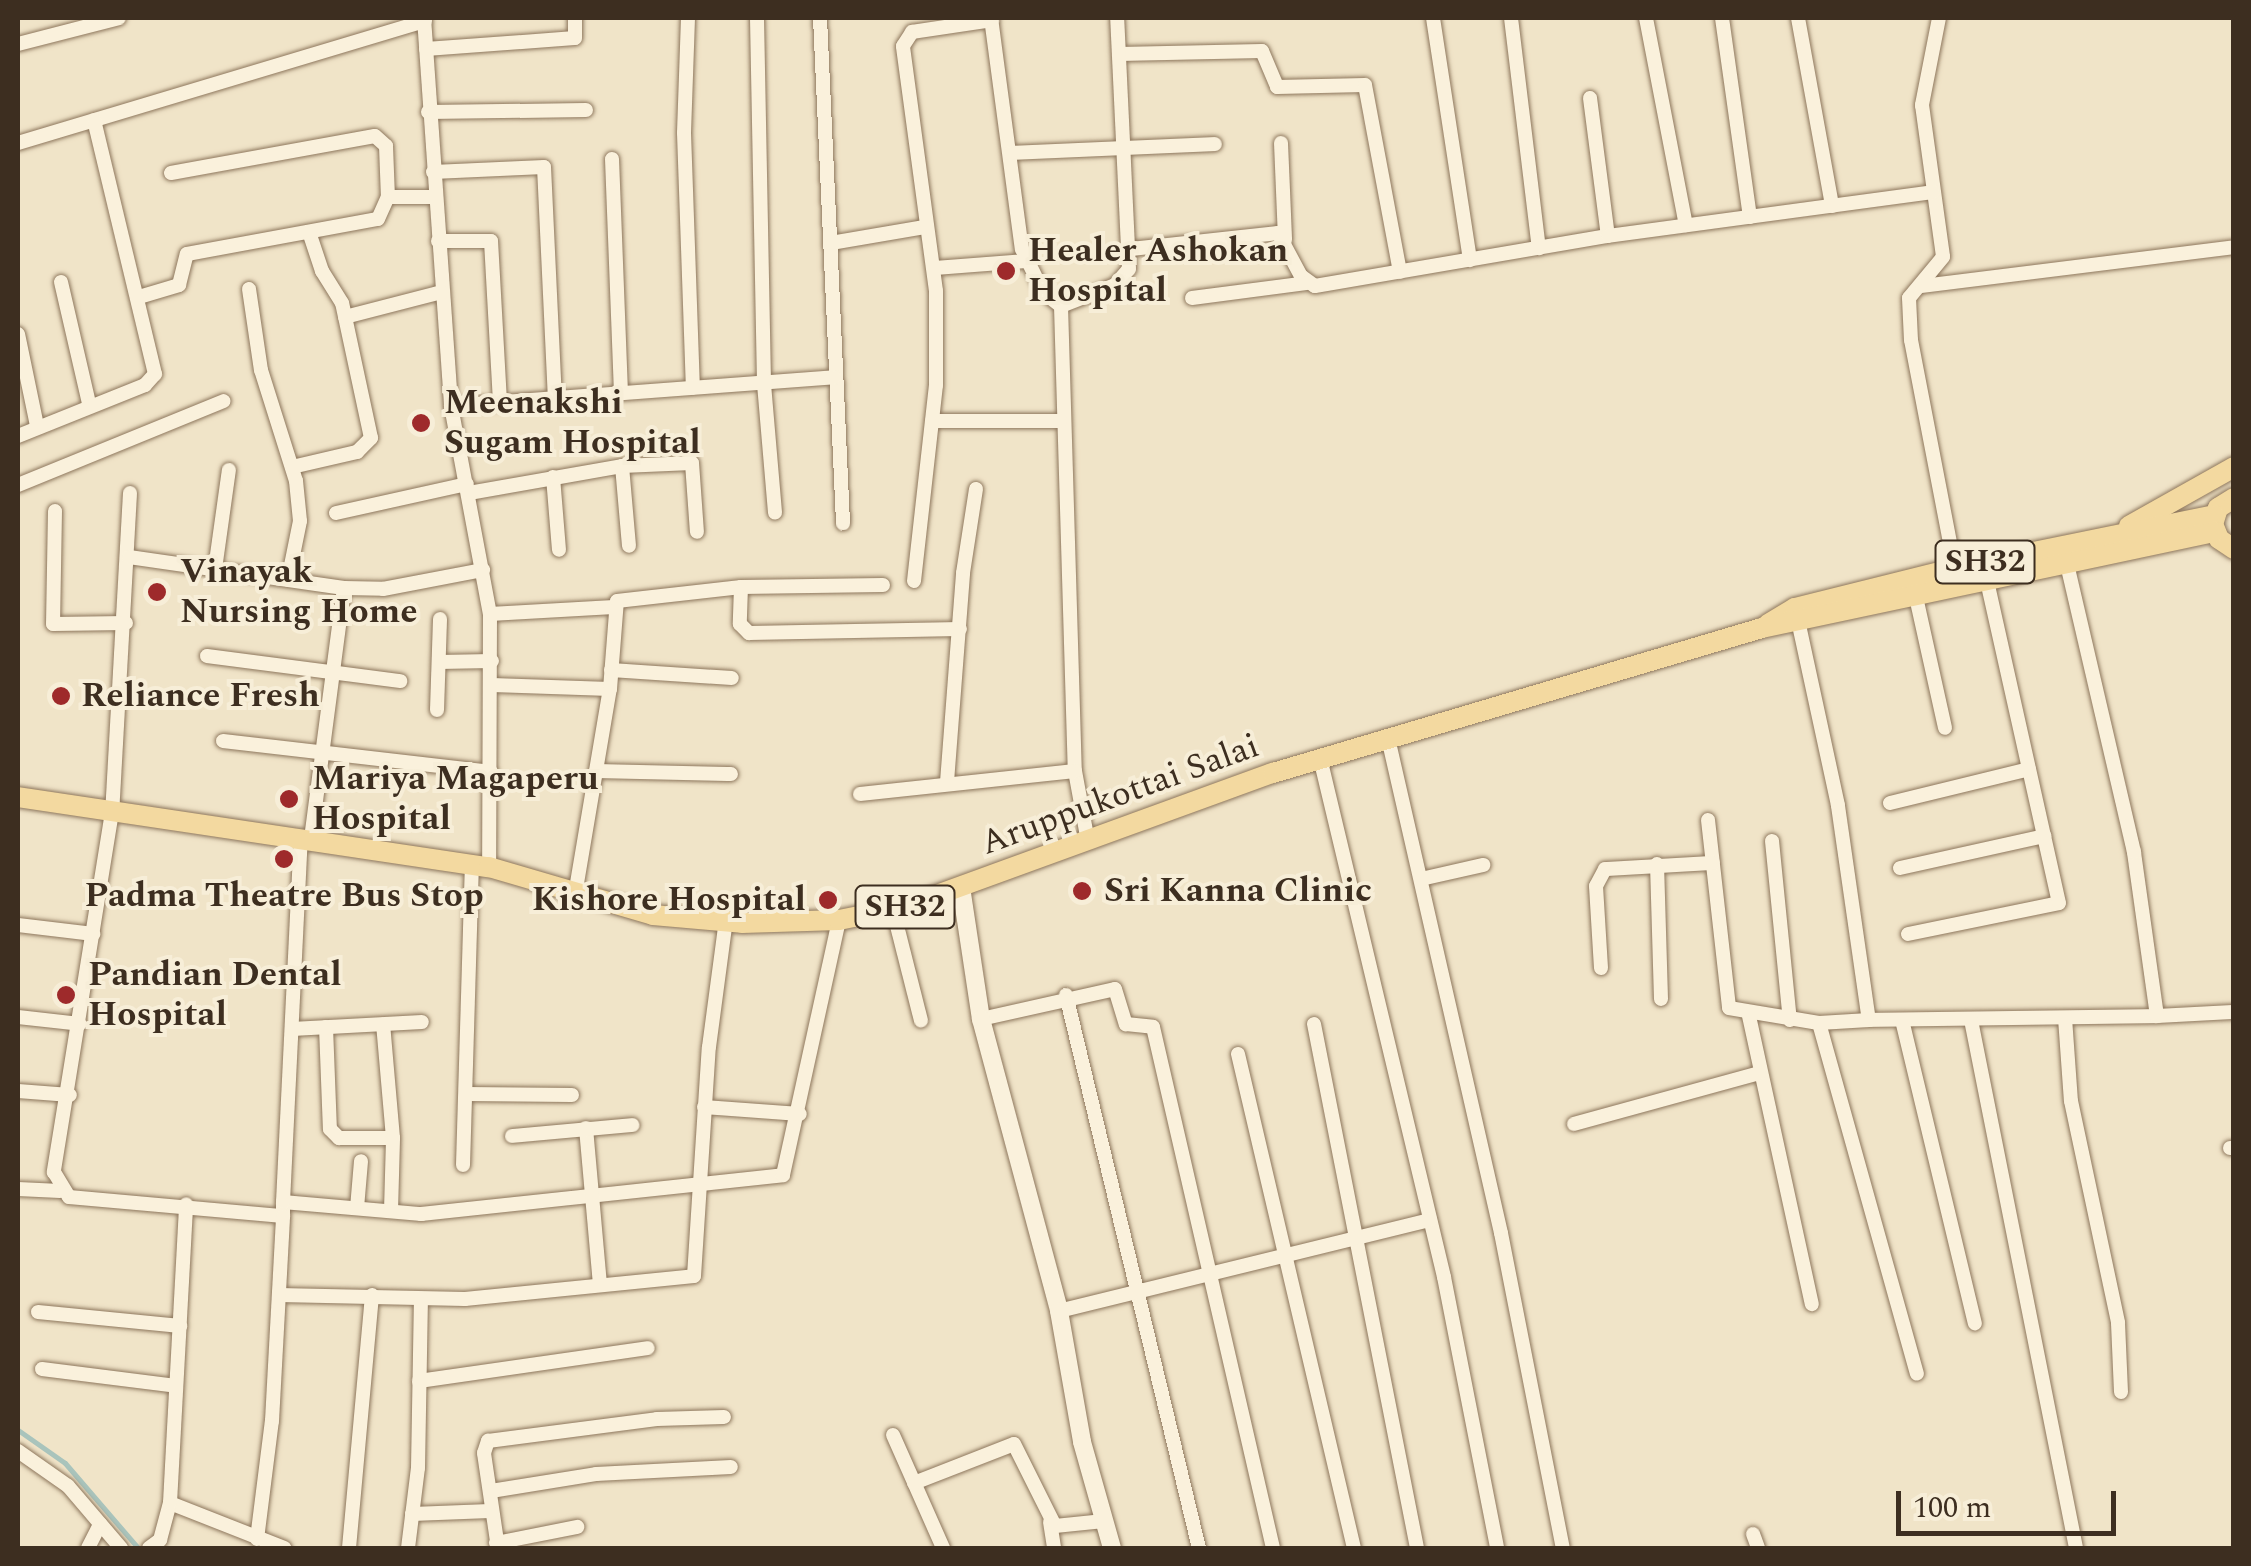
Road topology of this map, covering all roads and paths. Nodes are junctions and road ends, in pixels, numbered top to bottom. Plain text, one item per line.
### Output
1 (119, 18) edge
2 (575, 18) edge
3 (688, 18) edge
4 (757, 18) edge
5 (820, 18) edge
6 (1116, 18) edge
7 (1433, 18) edge
8 (1511, 18) edge
9 (1646, 18) edge
10 (1722, 18) edge
11 (1798, 18) edge
12 (1940, 18) edge
13 (425, 19) edge
14 (992, 19) edge
15 (18, 44) edge
16 (426, 50) junction
17 (1118, 54) junction
18 (1590, 98) dead end
19 (586, 110) dead end
20 (428, 112) junction
21 (94, 120) junction
22 (18, 142) edge
23 (1125, 144) junction
24 (1216, 144) dead end
25 (1281, 144) dead end
26 (1011, 153) junction
27 (612, 159) dead end
28 (433, 172) junction
29 (171, 173) dead end
30 (1933, 192) junction
31 (435, 196) junction
32 (388, 197) junction
33 (1832, 206) junction
34 (1750, 217) junction
35 (1686, 226) junction
36 (924, 227) junction
37 (309, 232) junction
38 (1608, 236) junction
39 (438, 240) junction
40 (1285, 240) junction
41 (830, 243) junction
42 (2234, 247) edge
43 (1131, 248) junction
44 (1539, 248) junction
45 (1026, 260) junction
46 (1470, 260) junction
47 (934, 268) junction
48 (1400, 272) junction
49 (61, 282) dead end
50 (1308, 284) junction
51 (1921, 286) junction
52 (248, 290) dead end
53 (442, 292) junction
54 (139, 297) junction
55 (1192, 298) dead end
56 (1061, 306) junction
57 (346, 317) junction
58 (18, 334) edge
59 (834, 377) junction
60 (764, 384) junction
61 (692, 388) junction
62 (621, 394) junction
63 (555, 398) junction
64 (224, 401) dead end
65 (89, 403) junction
66 (500, 403) junction
67 (451, 406) junction
68 (932, 420) junction
69 (1060, 421) junction
70 (38, 426) junction
71 (18, 436) edge
72 (622, 466) junction
73 (292, 467) junction
74 (2234, 468) edge
75 (229, 470) dead end
76 (552, 477) junction
77 (18, 485) edge
78 (468, 488) junction
79 (976, 489) dead end
80 (130, 493) dead end
81 (2234, 498) edge
82 (55, 511) dead end
83 (336, 513) dead end
84 (775, 513) dead end
85 (843, 523) dead end
86 (2215, 524) junction
87 (697, 532) dead end
88 (2110, 536) junction
89 (629, 546) dead end
90 (2234, 548) edge
91 (559, 550) dead end
92 (129, 557) junction
93 (2067, 565) junction
94 (1956, 568) junction
95 (215, 570) junction
96 (484, 570) junction
97 (288, 580) junction
98 (914, 581) dead end
99 (1986, 581) junction
100 (883, 584) dead end
101 (344, 588) junction
102 (731, 588) junction
103 (1916, 597) junction
104 (614, 607) junction
105 (490, 614) junction
106 (440, 619) dead end
107 (126, 623) junction
108 (1799, 625) junction
109 (1762, 628) junction
110 (960, 629) junction
111 (208, 656) dead end
112 (492, 660) junction
113 (439, 662) junction
114 (611, 670) junction
115 (333, 675) junction
116 (732, 678) dead end
117 (400, 681) dead end
118 (492, 685) junction
119 (610, 689) junction
120 (437, 710) dead end
121 (1945, 728) dead end
122 (1388, 738) junction
123 (223, 741) dead end
124 (322, 751) junction
125 (1320, 758) junction
126 (2029, 769) junction
127 (596, 771) junction
128 (1075, 771) junction
129 (490, 772) junction
130 (731, 774) dead end
131 (947, 782) junction
132 (860, 794) dead end
133 (18, 797) edge
134 (1890, 802) dead end
135 (112, 812) junction
136 (1708, 820) dead end
137 (2044, 836) junction
138 (306, 837) junction
139 (1772, 841) dead end
140 (1088, 842) junction
141 (1713, 863) junction
142 (1657, 864) junction
143 (480, 866) junction
144 (1484, 866) dead end
145 (1900, 868) dead end
146 (1421, 879) junction
147 (961, 888) junction
148 (576, 889) junction
149 (893, 910) junction
150 (726, 920) junction
151 (839, 920) junction
152 (18, 925) edge
153 (93, 934) junction
154 (1908, 934) dead end
155 (1601, 968) dead end
156 (1066, 995) junction
157 (1661, 999) dead end
158 (2234, 1012) edge
159 (1749, 1016) junction
160 (2157, 1016) junction
161 (18, 1017) edge
162 (2066, 1018) junction
163 (980, 1019) junction
164 (1790, 1020) junction
165 (1869, 1020) junction
166 (1902, 1020) junction
167 (1972, 1020) junction
168 (921, 1021) dead end
169 (422, 1022) dead end
170 (1819, 1023) junction
171 (80, 1024) junction
172 (383, 1024) junction
173 (1314, 1024) dead end
174 (326, 1027) junction
175 (292, 1029) junction
176 (1238, 1054) dead end
177 (1758, 1073) junction
178 (18, 1091) edge
179 (466, 1094) junction
180 (572, 1095) dead end
181 (70, 1096) junction
182 (704, 1107) junction
183 (800, 1114) junction
184 (632, 1124) dead end
185 (1574, 1124) dead end
186 (586, 1128) junction
187 (512, 1136) dead end
188 (393, 1138) junction
189 (361, 1161) dead end
190 (464, 1165) dead end
191 (701, 1188) junction
192 (18, 1189) edge
193 (60, 1191) junction
194 (588, 1197) junction
195 (186, 1204) junction
196 (357, 1208) junction
197 (283, 1209) junction
198 (391, 1211) junction
199 (1430, 1220) junction
200 (1356, 1238) junction
201 (1285, 1256) junction
202 (1210, 1274) junction
203 (600, 1284) junction
204 (1137, 1292) junction
205 (279, 1295) junction
206 (372, 1296) junction
207 (421, 1299) junction
208 (1812, 1304) dead end
209 (1058, 1311) junction
210 (38, 1312) dead end
211 (1975, 1324) dead end
212 (180, 1326) junction
213 (648, 1348) dead end
214 (42, 1369) dead end
215 (1917, 1374) dead end
216 (420, 1382) junction
217 (176, 1386) junction
218 (2121, 1392) dead end
219 (724, 1417) dead end
220 (894, 1435) dead end
221 (18, 1451) edge
222 (731, 1467) dead end
223 (914, 1483) junction
224 (491, 1491) junction
225 (170, 1503) junction
226 (490, 1511) junction
227 (412, 1514) junction
228 (1104, 1521) junction
229 (1050, 1522) junction
230 (100, 1524) junction
231 (577, 1528) dead end
232 (256, 1538) junction
233 (157, 1540) edge
234 (497, 1546) edge
235 (88, 1548) edge
236 (120, 1548) edge
237 (176, 1548) edge
238 (284, 1548) edge
239 (348, 1548) edge
240 (408, 1548) edge
241 (943, 1548) edge
242 (1054, 1548) edge
243 (1112, 1548) edge
244 (1199, 1548) edge
245 (1273, 1548) edge
246 (1354, 1548) edge
247 (1417, 1548) edge
248 (1497, 1548) edge
249 (1563, 1548) edge
250 (2076, 1548) edge

1 - 15 street
2 - 16 street
3 - 61 street
4 - 60 street
5 - 41 street
6 - 17 street
7 - 46 street
8 - 44 street
9 - 35 street
10 - 34 street
11 - 33 street
12 - 30 street
13 - 16 street
13 - 21 street
14 - 26 street
14 - 36 street
16 - 20 street
17 - 23 street
17 - 48 street
18 - 38 street
19 - 20 street
20 - 28 street
21 - 22 street
21 - 54 street
23 - 24 street
23 - 26 street
23 - 43 street
25 - 40 street
26 - 45 street
27 - 62 street
28 - 31 street
28 - 63 street
29 - 32 street
30 - 33 street
30 - 51 street
31 - 32 street
31 - 39 street
32 - 37 street
33 - 34 street
34 - 35 street
35 - 38 street
36 - 41 street
36 - 47 street
37 - 54 street
37 - 57 street
38 - 44 street
39 - 53 street
39 - 66 street
40 - 43 street
40 - 50 street
41 - 59 street
42 - 51 street
43 - 56 street
44 - 46 street
45 - 47 street
45 - 56 street
46 - 48 street
47 - 68 street
48 - 50 street
49 - 65 street
50 - 55 street
51 - 94 street
52 - 73 street
53 - 57 street
53 - 67 street
54 - 65 street
56 - 69 street
57 - 73 street
58 - 70 street
59 - 60 street
59 - 85 street
60 - 61 street
60 - 84 street
61 - 62 street
62 - 63 street
63 - 66 street
64 - 77 street
65 - 70 street
66 - 67 street
67 - 78 street
68 - 69 street
68 - 98 street
69 - 128 street
70 - 71 street
72 - 76 street
72 - 87 street
72 - 89 street
73 - 97 street
74 - 88 main road
75 - 95 street
76 - 78 street
76 - 91 street
78 - 83 street
78 - 96 street
79 - 110 street
80 - 92 street
81 - 86 main road
82 - 107 street
86 - 88 main road, Aruppukottai Salai / SH32
86 - 90 main road
86 - 93 main road, Aruppukottai Salai / SH32
88 - 94 main road, Aruppukottai Salai / SH32
92 - 95 street
92 - 107 street
93 - 99 main road, Aruppukottai Salai / SH32
93 - 160 street
94 - 109 main road, Aruppukottai Salai / SH32
95 - 97 street
96 - 101 street
96 - 105 street
97 - 101 street
99 - 103 main road, Aruppukottai Salai / SH32
99 - 126 street
100 - 102 street
101 - 115 street
102 - 104 street
102 - 110 street
103 - 108 main road, Aruppukottai Salai / SH32
103 - 121 street
104 - 105 street
104 - 114 street
105 - 112 street
106 - 113 street
107 - 135 street
108 - 109 main road, Aruppukottai Salai / SH32
108 - 165 street
109 - 122 main road, Aruppukottai Salai / SH32
110 - 131 street
111 - 115 street
112 - 113 street
112 - 118 street
113 - 120 street
114 - 116 street
114 - 119 street
115 - 117 street
115 - 124 street
118 - 119 street
118 - 129 street
119 - 127 street
122 - 125 main road, Aruppukottai Salai / SH32
122 - 146 street
123 - 124 street
124 - 129 street
124 - 138 street
125 - 140 main road, Aruppukottai Salai / SH32
125 - 199 street
126 - 134 street
126 - 137 street
127 - 130 street
127 - 148 street
128 - 131 street
128 - 140 street
129 - 143 street
131 - 132 street
133 - 135 main road, Aruppukottai Salai / SH32
135 - 138 main road, Aruppukottai Salai / SH32
135 - 153 street
136 - 141 street
137 - 145 street
137 - 154 street
138 - 143 main road, Aruppukottai Salai / SH32
138 - 175 street
139 - 164 street
140 - 147 main road, Aruppukottai Salai / SH32
141 - 142 street
141 - 159 street
142 - 155 street
142 - 157 street
143 - 148 main road, Aruppukottai Salai / SH32
143 - 179 street
144 - 146 street
146 - 249 street
147 - 149 main road, Aruppukottai Salai / SH32
147 - 163 street
148 - 150 main road, Aruppukottai Salai / SH32
149 - 151 main road, Aruppukottai Salai / SH32
149 - 168 street
150 - 151 main road, Aruppukottai Salai / SH32
150 - 182 street
151 - 183 street
152 - 153 street
153 - 171 street
156 - 163 street
156 - 202 street
156 - 204 street
158 - 160 street
159 - 164 street
159 - 177 street
160 - 162 street
161 - 171 street
162 - 167 street
162 - 218 street
163 - 209 street
164 - 170 street
165 - 166 street
165 - 170 street
166 - 167 street
166 - 211 street
167 - 250 street
169 - 172 street
170 - 215 street
171 - 181 street
172 - 174 street
172 - 188 street
173 - 200 street
174 - 175 street
174 - 188 street
175 - 197 street
176 - 201 street
177 - 185 street
177 - 208 street
178 - 181 street
179 - 180 street
179 - 190 street
181 - 193 street
182 - 183 street
182 - 191 street
183 - 191 street
184 - 186 street
186 - 187 street
186 - 194 street
188 - 198 street
189 - 196 street
191 - 194 street
191 - 203 street
192 - 193 street
193 - 195 street
194 - 198 street
194 - 203 street
195 - 197 street
195 - 212 street
196 - 197 street
196 - 198 street
197 - 205 street
199 - 200 street
199 - 248 street
200 - 201 street
200 - 247 street
201 - 202 street
201 - 246 street
202 - 204 street
202 - 245 street
203 - 207 street
204 - 209 street
204 - 244 street
205 - 206 street
205 - 232 street
206 - 207 street
206 - 239 street
207 - 216 street
209 - 228 street
210 - 212 street
212 - 217 street
213 - 216 street
214 - 217 street
216 - 227 street
217 - 225 street
219 - 224 street
220 - 223 street
221 - 230 street
222 - 224 street
223 - 229 street
223 - 241 street
224 - 226 street
225 - 232 street
225 - 233 street
226 - 227 street
226 - 234 street
227 - 240 street
228 - 229 street
228 - 243 street
229 - 242 street
230 - 235 street
230 - 236 street
231 - 234 street
232 - 238 street
233 - 237 street

